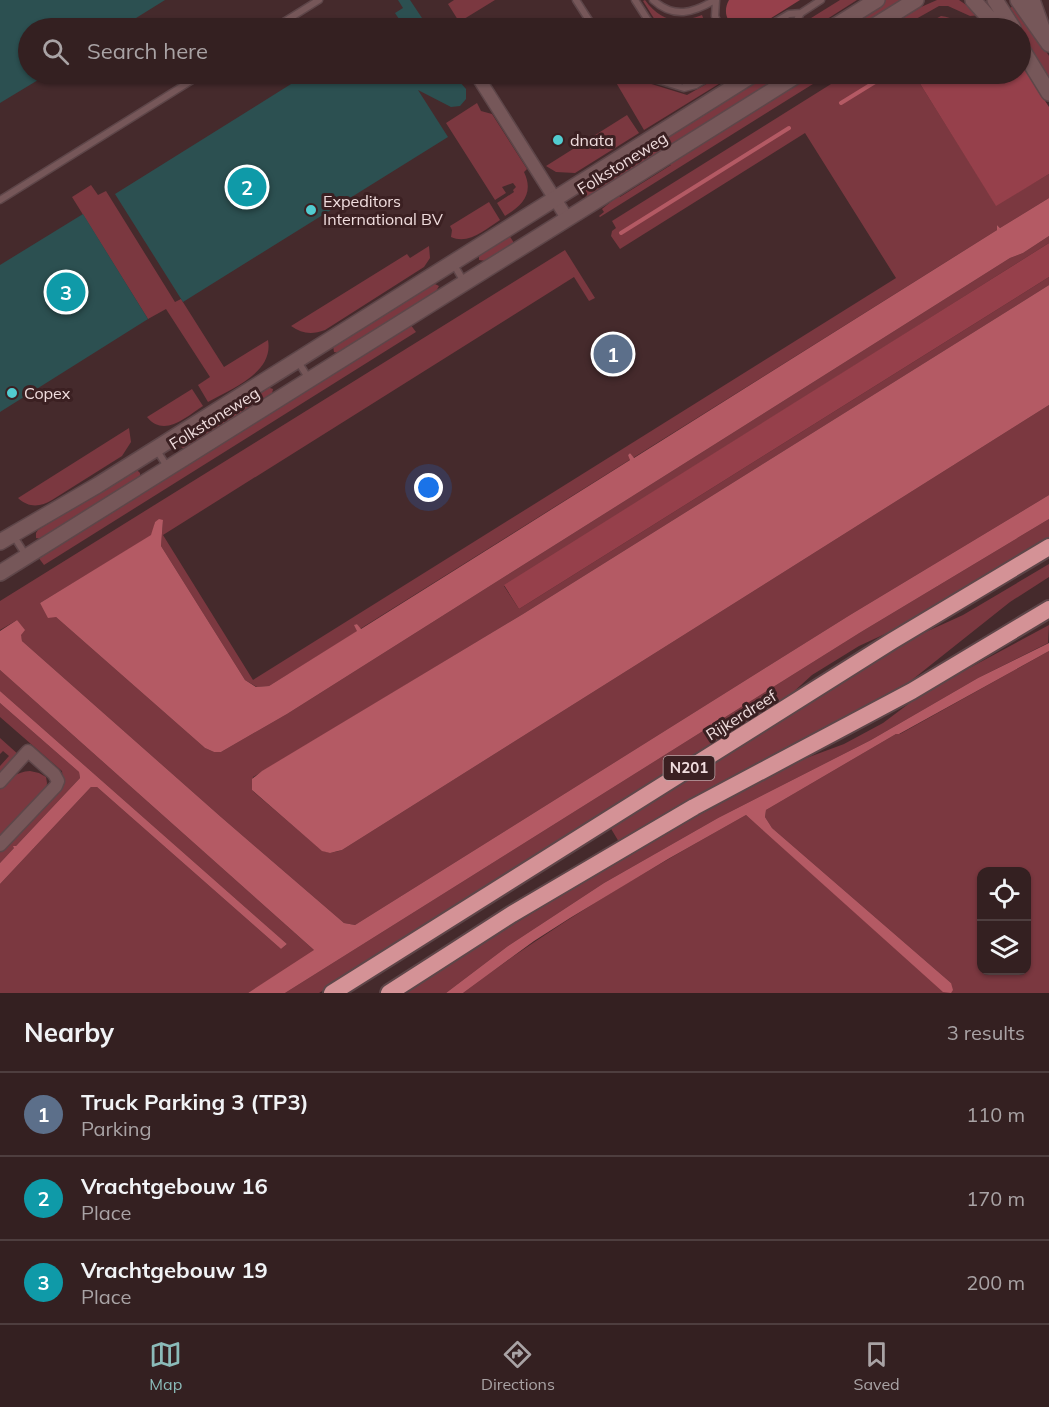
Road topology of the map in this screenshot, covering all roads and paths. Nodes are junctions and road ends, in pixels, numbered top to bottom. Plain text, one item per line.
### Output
1 (319, 0) edge
2 (576, 0) edge
3 (635, 0) edge
4 (653, 0) edge
5 (715, 0) edge
6 (821, 0) edge
7 (877, 0) edge
8 (916, 0) edge
9 (973, 0) edge
10 (996, 0) edge
11 (1018, 0) edge
12 (1032, 0) edge
13 (801, 13) junction
14 (290, 18) edge
15 (588, 18) edge
16 (647, 18) edge
17 (716, 18) edge
18 (782, 18) edge
19 (798, 18) edge
20 (848, 18) edge
21 (887, 18) edge
22 (989, 18) edge
23 (1006, 18) edge
24 (1048, 41) edge
25 (1031, 65) edge
26 (186, 84) edge
27 (482, 84) edge
28 (669, 84) edge
29 (686, 84) edge
30 (698, 84) edge
31 (738, 84) edge
32 (783, 84) edge
33 (688, 87) junction
34 (1049, 93) edge
35 (554, 199) junction
36 (0, 200) edge
37 (567, 218) junction
38 (452, 262) junction
39 (464, 282) junction
40 (297, 360) junction
41 (309, 380) junction
42 (156, 449) junction
43 (168, 468) junction
44 (6, 538) edge
45 (1049, 547) edge
46 (27, 557) junction
47 (0, 573) edge
48 (1049, 609) edge
49 (0, 782) edge
50 (0, 845) edge
51 (332, 993) edge
52 (389, 993) edge

1 - 14 lane
2 - 15 lane
3 - 16 lane
4 - 5 lane
5 - 17 lane
6 - 13 lane
7 - 20 street
8 - 21 street
9 - 22 street
10 - 23 street
11 - 24 street
12 - 24 street
13 - 18 lane
13 - 19 lane
25 - 34 street
26 - 36 lane
27 - 35 street
28 - 33 lane
29 - 33 lane
30 - 33 lane
31 - 35 street, Folkstoneweg
32 - 37 street, Folkstoneweg
35 - 37 street
35 - 38 street, Folkstoneweg
37 - 39 street, Folkstoneweg
38 - 39 lane
38 - 40 street, Folkstoneweg
39 - 41 street, Folkstoneweg
40 - 41 lane
40 - 42 street, Folkstoneweg
41 - 43 street, Folkstoneweg
42 - 43 lane, Folkstoneweg
42 - 44 street, Folkstoneweg
43 - 46 street, Folkstoneweg
44 - 46 lane, Folkstoneweg
45 - 51 highway, Rijkerdreef / N201
46 - 47 street, Folkstoneweg
48 - 52 highway, N201
49 - 50 street

